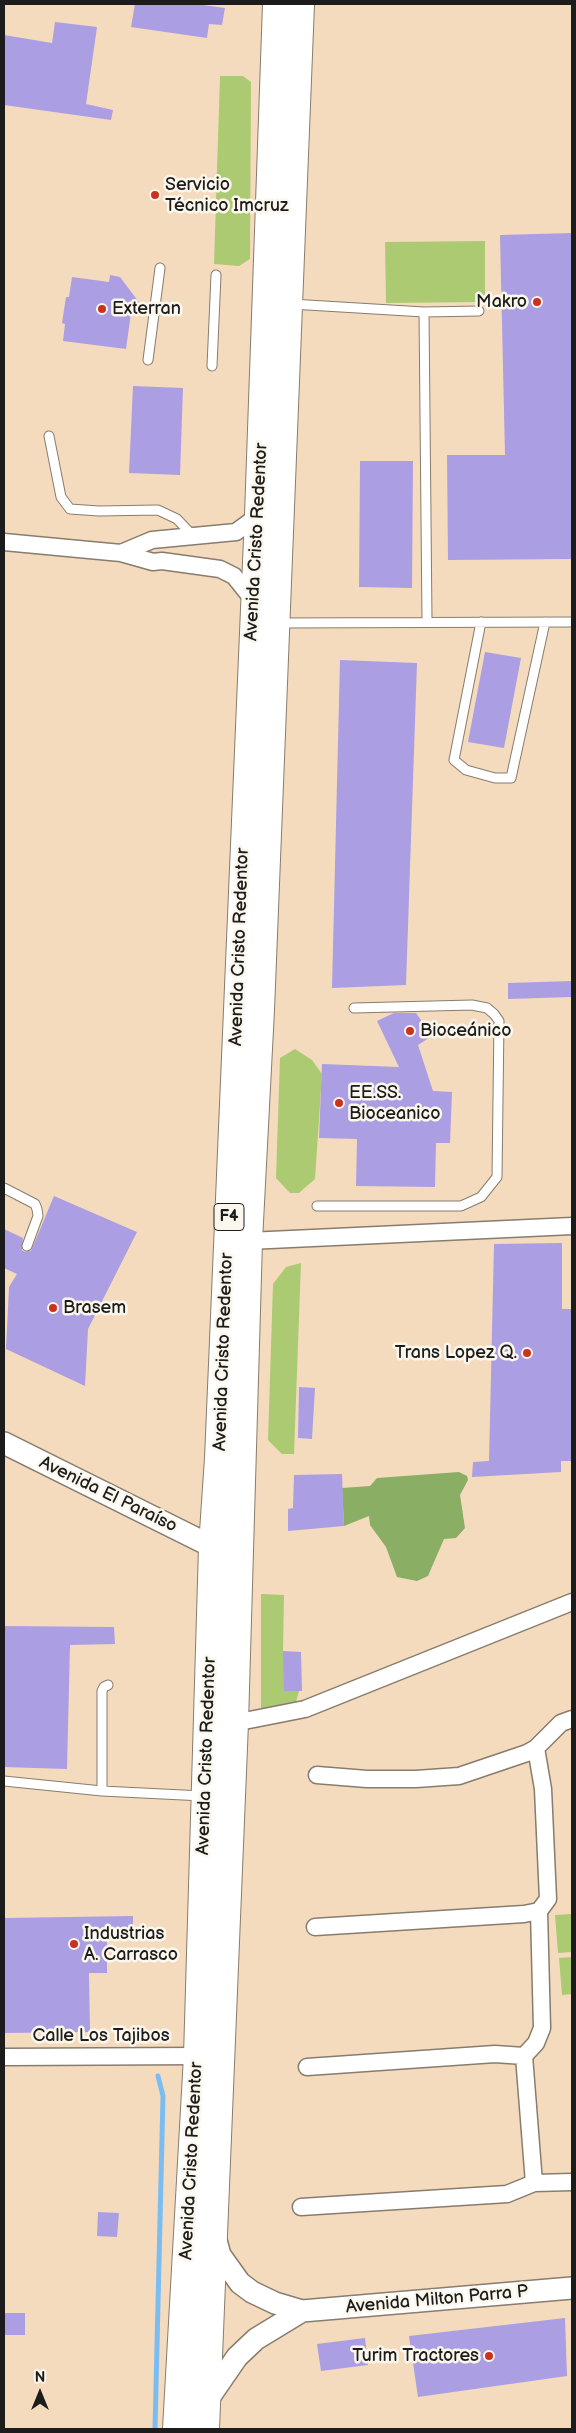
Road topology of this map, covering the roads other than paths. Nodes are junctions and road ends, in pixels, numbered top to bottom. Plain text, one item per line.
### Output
1 (277, 4) edge
2 (300, 4) edge
3 (160, 268) dead end
4 (216, 275) dead end
5 (288, 304) junction
6 (479, 311) dead end
7 (424, 312) junction
8 (148, 360) dead end
9 (212, 366) dead end
10 (49, 436) dead end
11 (259, 516) junction
12 (194, 536) junction
13 (4, 542) edge
14 (121, 553) junction
15 (254, 601) junction
16 (427, 621) junction
17 (481, 622) junction
18 (545, 622) junction
19 (572, 622) edge
20 (274, 623) junction
21 (354, 1008) dead end
22 (4, 1188) edge
23 (316, 1206) dead end
24 (572, 1226) edge
25 (248, 1241) junction
26 (27, 1246) dead end
27 (4, 1443) edge
28 (213, 1547) junction
29 (572, 1602) edge
30 (108, 1685) dead end
31 (572, 1719) edge
32 (234, 1724) junction
33 (536, 1748) junction
34 (317, 1775) dead end
35 (4, 1781) edge
36 (102, 1791) junction
37 (206, 1796) junction
38 (539, 1911) junction
39 (315, 1927) dead end
40 (198, 2056) junction
41 (524, 2056) junction
42 (4, 2057) edge
43 (306, 2066) dead end
44 (572, 2182) edge
45 (534, 2184) junction
46 (301, 2207) dead end
47 (212, 2227) junction
48 (572, 2288) edge
49 (302, 2311) junction
50 (206, 2402) junction
51 (176, 2429) edge
52 (204, 2429) edge

1 - 11 highway, Avenida Cristo Redentor / F4
2 - 5 highway, Avenida Cristo Redentor / F4
3 - 8 lane
4 - 9 lane
5 - 7 lane
5 - 20 highway, Avenida Cristo Redentor / F4
6 - 7 lane
7 - 16 lane
10 - 12 lane
11 - 12 street
11 - 15 highway, Avenida Cristo Redentor / F4
12 - 14 street
13 - 14 street
14 - 15 street
15 - 28 highway, Avenida Cristo Redentor / F4
16 - 17 lane
16 - 20 lane
17 - 18 lane
17 - 18 lane
18 - 19 lane
20 - 25 highway, Avenida Cristo Redentor / F4
21 - 23 lane
22 - 26 lane
24 - 25 street
25 - 32 highway, Avenida Cristo Redentor / F4
27 - 28 street, Avenida El Paraíso
28 - 37 highway, Avenida Cristo Redentor / F4
29 - 32 street
30 - 36 lane
31 - 33 street
32 - 47 highway, Avenida Cristo Redentor / F4
33 - 34 street
33 - 38 street
35 - 36 lane
36 - 37 lane
37 - 40 highway, Avenida Cristo Redentor / F4
38 - 39 street
38 - 41 street
40 - 42 street, Calle Los Tajibos
40 - 51 highway, Avenida Cristo Redentor / F4
41 - 43 street
41 - 45 street
44 - 45 street
45 - 46 street
47 - 49 street, Avenida Milton Parra P
47 - 50 highway, Avenida Cristo Redentor / F4
48 - 49 street, Avenida Milton Parra P
49 - 50 street, Avenida Milton Parra P
50 - 52 highway, Avenida Cristo Redentor / F4

